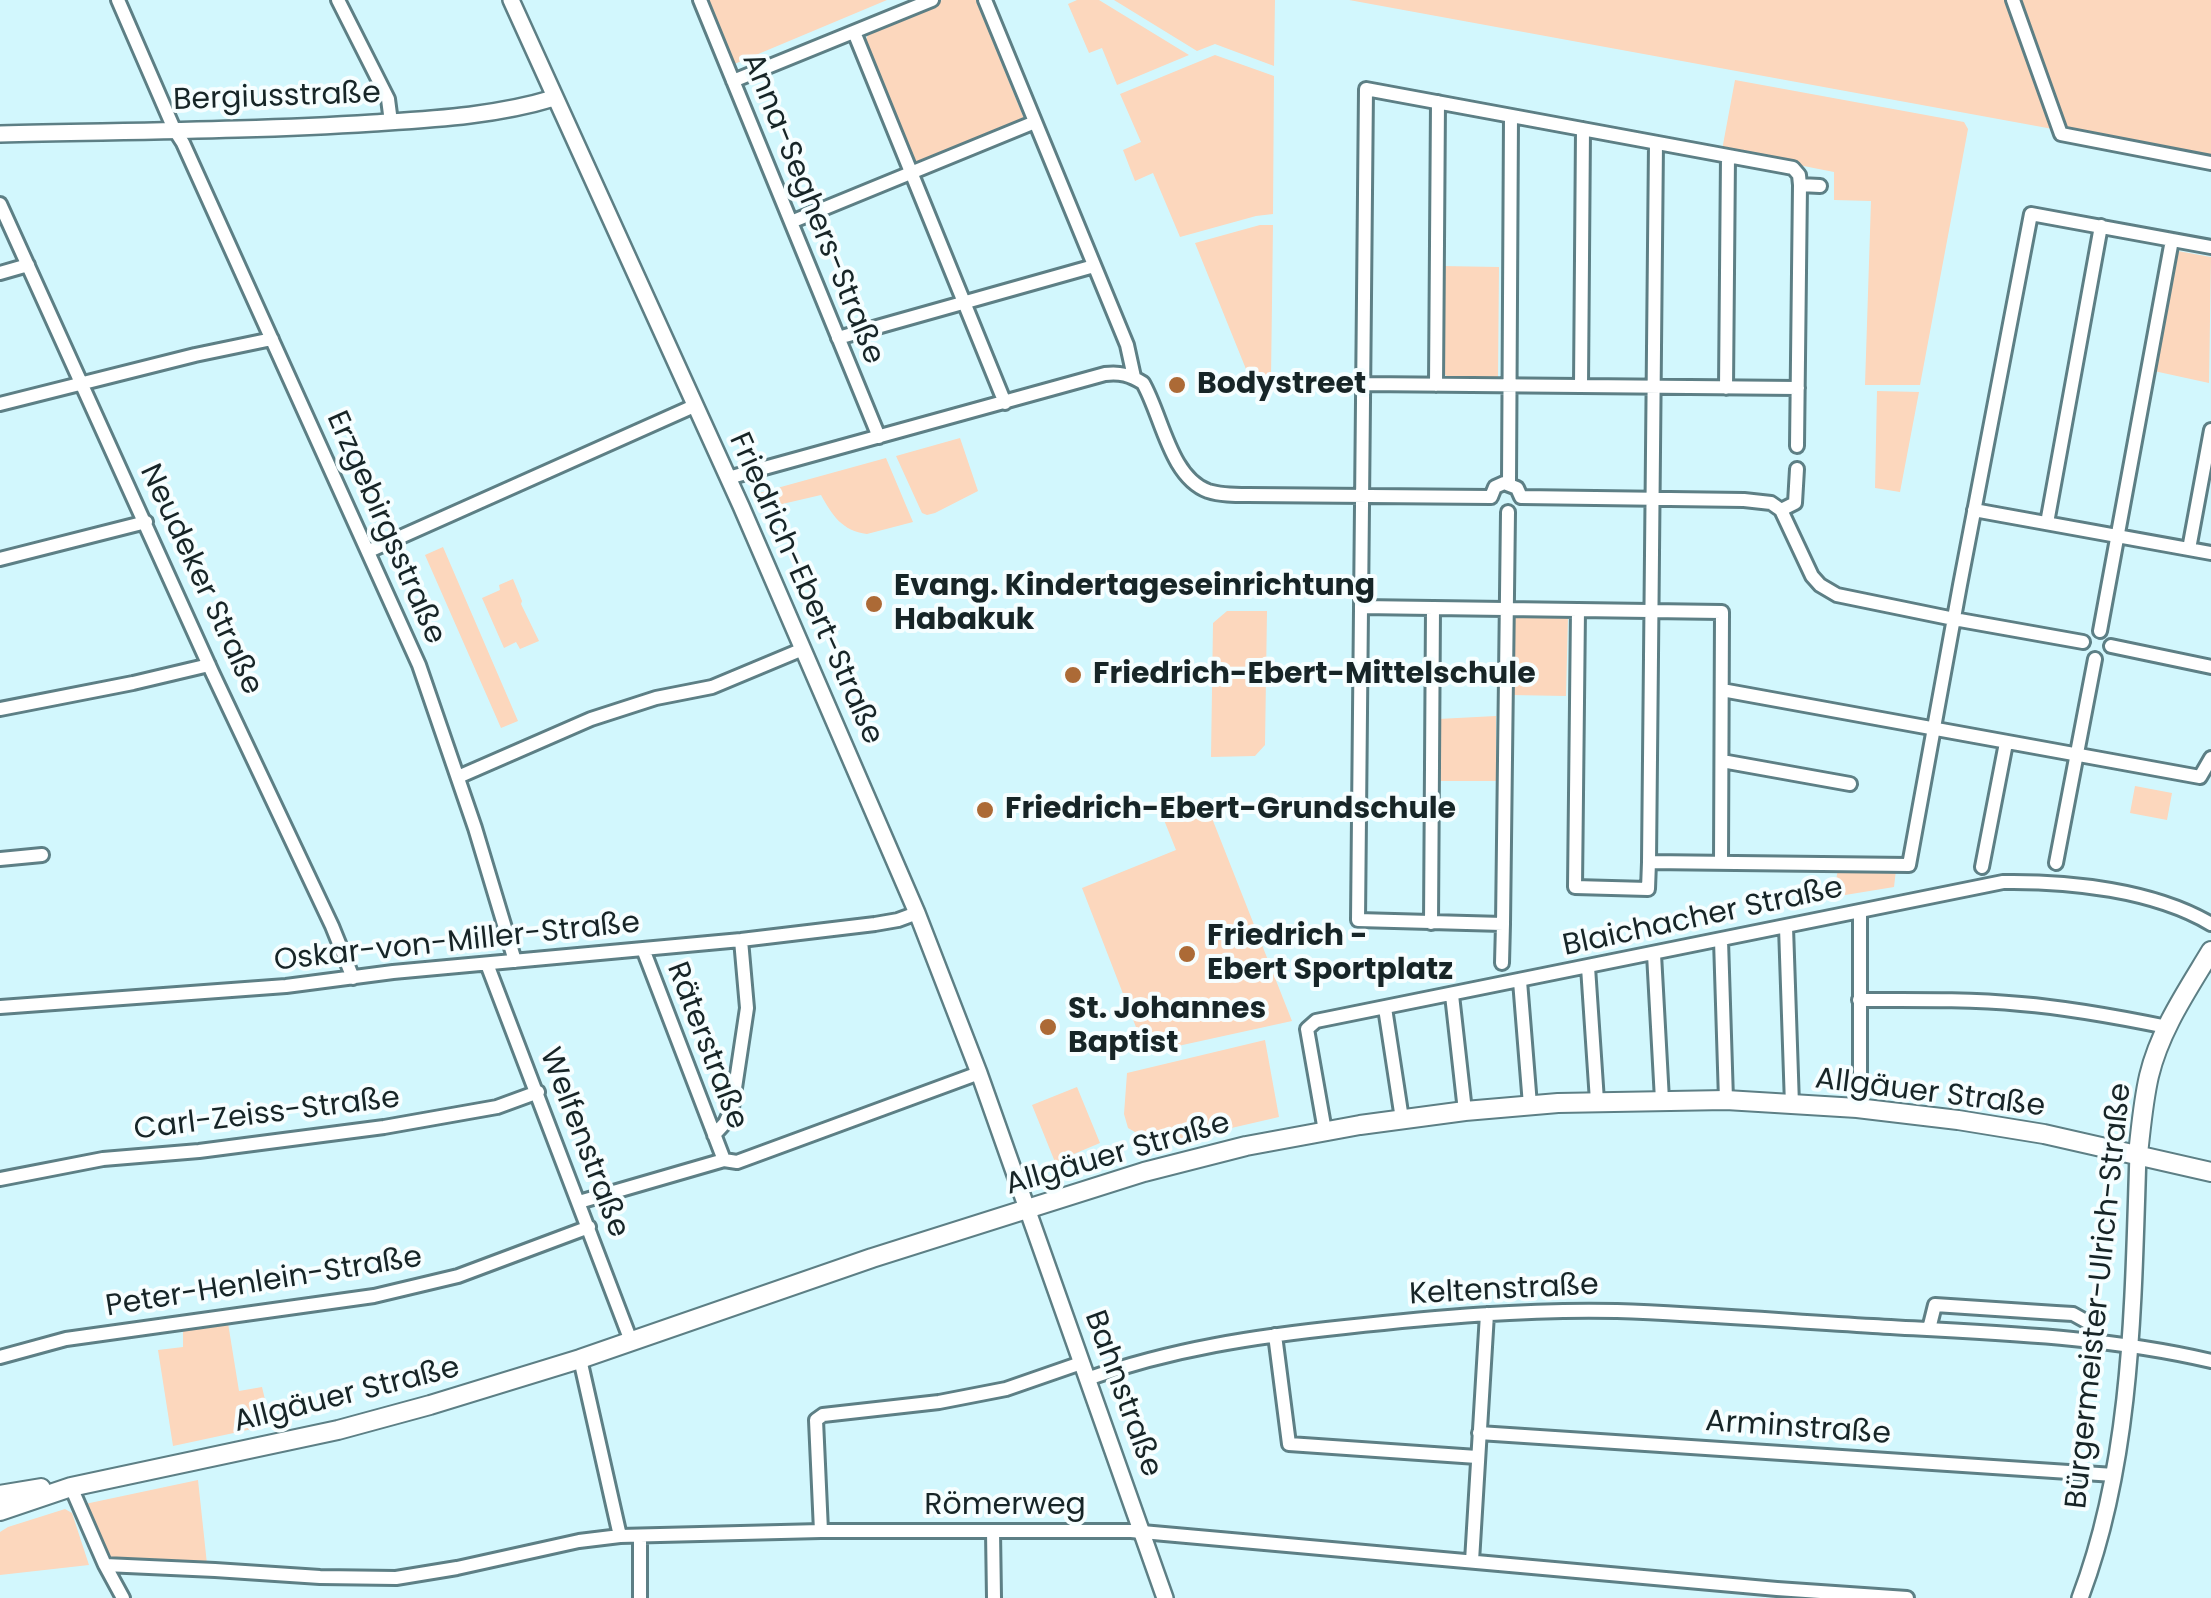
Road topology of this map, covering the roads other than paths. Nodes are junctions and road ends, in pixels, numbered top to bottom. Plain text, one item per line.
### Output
1 (118, 0) edge
2 (338, 0) edge
3 (510, 0) edge
4 (700, 0) edge
5 (932, 0) edge
6 (986, 0) edge
7 (2012, 0) edge
8 (854, 32) junction
9 (733, 81) junction
10 (554, 98) junction
11 (1438, 102) junction
12 (1511, 116) junction
13 (391, 122) junction
14 (1035, 122) junction
15 (1583, 129) junction
16 (174, 130) junction
17 (0, 134) edge
18 (1656, 143) junction
19 (1728, 156) junction
20 (2211, 163) edge
21 (911, 173) junction
22 (1800, 185) junction
23 (1820, 186) dead end
24 (0, 204) edge
25 (791, 222) junction
26 (2100, 226) junction
27 (2172, 240) junction
28 (2211, 247) edge
29 (28, 266) junction
30 (1094, 266) junction
31 (0, 273) edge
32 (964, 302) junction
33 (272, 338) junction
34 (838, 338) junction
35 (1134, 377) junction
36 (82, 382) junction
37 (1363, 384) junction
38 (1436, 385) junction
39 (1508, 386) junction
40 (1581, 386) junction
41 (1654, 387) junction
42 (1726, 388) junction
43 (1798, 388) junction
44 (1005, 403) junction
45 (0, 404) edge
46 (694, 406) junction
47 (2211, 430) edge
48 (878, 437) junction
49 (1797, 446) dead end
50 (1797, 470) dead end
51 (728, 478) junction
52 (1509, 483) junction
53 (1362, 496) junction
54 (1491, 496) junction
55 (1521, 498) junction
56 (1652, 499) junction
57 (1781, 510) junction
58 (1974, 510) junction
59 (1508, 512) junction
60 (146, 522) junction
61 (2047, 523) junction
62 (2118, 536) junction
63 (2189, 549) junction
64 (369, 552) junction
65 (2211, 554) edge
66 (0, 559) edge
67 (1361, 607) junction
68 (1433, 608) junction
69 (1506, 609) junction
70 (1578, 610) junction
71 (1651, 611) junction
72 (1954, 619) junction
73 (2100, 631) junction
74 (2084, 642) junction
75 (2112, 646) junction
76 (803, 648) junction
77 (2094, 659) junction
78 (209, 665) junction
79 (2211, 667) edge
80 (1722, 690) junction
81 (0, 710) edge
82 (1934, 730) junction
83 (2006, 743) junction
84 (2076, 756) junction
85 (2211, 758) edge
86 (1722, 761) junction
87 (458, 777) junction
88 (1850, 784) dead end
89 (42, 854) dead end
90 (0, 859) edge
91 (1649, 862) junction
92 (2056, 863) dead end
93 (1721, 864) junction
94 (1982, 867) dead end
95 (1860, 911) junction
96 (917, 913) junction
97 (1431, 923) junction
98 (1503, 924) junction
99 (2211, 924) edge
100 (1786, 926) junction
101 (741, 940) junction
102 (1720, 940) junction
103 (643, 949) junction
104 (2211, 951) edge
105 (1654, 954) junction
106 (514, 961) junction
107 (1502, 963) dead end
108 (487, 964) junction
109 (1588, 967) junction
110 (352, 978) junction
111 (1520, 981) junction
112 (1452, 994) junction
113 (1858, 1000) junction
114 (0, 1007) edge
115 (1385, 1008) junction
116 (2166, 1027) junction
117 (979, 1073) junction
118 (538, 1092) junction
119 (1662, 1100) junction
120 (1726, 1100) junction
121 (1597, 1102) junction
122 (1530, 1105) junction
123 (1792, 1105) junction
124 (1857, 1108) junction
125 (1466, 1110) junction
126 (1402, 1119) junction
127 (1325, 1130) junction
128 (714, 1135) junction
129 (2138, 1154) junction
130 (724, 1160) junction
131 (2211, 1172) edge
132 (0, 1179) edge
133 (580, 1202) junction
134 (1026, 1210) junction
135 (589, 1227) junction
136 (1486, 1314) junction
137 (1930, 1329) junction
138 (1275, 1335) junction
139 (632, 1341) junction
140 (2098, 1342) junction
141 (2128, 1346) junction
142 (0, 1358) edge
143 (580, 1359) junction
144 (2211, 1361) edge
145 (1084, 1371) junction
146 (1479, 1433) junction
147 (1477, 1457) junction
148 (2114, 1476) junction
149 (71, 1487) junction
150 (0, 1496) edge
151 (0, 1511) edge
152 (820, 1531) junction
153 (993, 1531) junction
154 (1143, 1533) junction
155 (620, 1536) junction
156 (640, 1536) junction
157 (1472, 1561) junction
158 (106, 1565) junction
159 (124, 1598) edge
160 (640, 1598) edge
161 (994, 1598) edge
162 (1166, 1598) edge
163 (1907, 1598) edge
164 (2080, 1598) edge

1 - 16 street, Erzgebirgsstraße
2 - 13 street
3 - 10 street, Friedrich-Ebert-Straße
4 - 9 street, Anna-Seghers-Straße
5 - 8 street
6 - 14 street
7 - 20 street
8 - 9 street
8 - 21 street
9 - 25 street, Anna-Seghers-Straße
10 - 13 street, Bergiusstraße
10 - 46 street, Friedrich-Ebert-Straße
11 - 12 street
11 - 37 street
11 - 38 street
12 - 15 street
12 - 39 street
13 - 16 street, Bergiusstraße
14 - 21 street
14 - 30 street
15 - 18 street
15 - 40 street
16 - 17 street, Bergiusstraße
16 - 33 street, Erzgebirgsstraße
18 - 19 street
18 - 41 street
19 - 22 street
19 - 42 street
21 - 25 street
21 - 32 street
22 - 23 street
22 - 43 street
24 - 29 street, Neudeker Straße
25 - 34 street, Anna-Seghers-Straße
26 - 27 street
26 - 58 street
26 - 61 street
27 - 28 street
27 - 62 street
29 - 31 street
29 - 36 street, Neudeker Straße
30 - 32 street
30 - 35 street
32 - 34 street
32 - 44 street
33 - 36 street
33 - 64 street, Erzgebirgsstraße
34 - 48 street, Anna-Seghers-Straße
35 - 44 street
35 - 53 street
36 - 45 street
36 - 60 street, Neudeker Straße
37 - 38 street
37 - 53 street
38 - 39 street
39 - 40 street
39 - 52 street
40 - 41 street
41 - 42 street
41 - 56 street
42 - 43 street
43 - 49 street
44 - 48 street
46 - 51 street, Friedrich-Ebert-Straße
46 - 64 street
47 - 63 street
48 - 51 street
50 - 57 street
51 - 76 street, Friedrich-Ebert-Straße
52 - 54 street
52 - 55 street
53 - 54 street
53 - 67 street
54 - 59 street
55 - 56 street
55 - 59 street
56 - 57 street
56 - 71 street
57 - 72 street
58 - 61 street
58 - 72 street
59 - 69 street
60 - 66 street
60 - 78 street, Neudeker Straße
61 - 62 street
62 - 63 street
62 - 73 street
63 - 65 street
64 - 87 street, Erzgebirgsstraße
67 - 68 street
67 - 97 street
68 - 69 street
68 - 97 street
69 - 70 street
69 - 98 street
70 - 71 street
70 - 91 street
71 - 80 street
71 - 91 street
72 - 74 street
72 - 82 street
73 - 74 street
73 - 75 street
74 - 77 street
75 - 77 street
75 - 79 street
76 - 87 street
76 - 96 street, Friedrich-Ebert-Straße
77 - 84 street
78 - 81 street
78 - 110 street, Neudeker Straße
80 - 82 street
80 - 86 street
82 - 83 street
82 - 93 street
83 - 84 street
83 - 94 street
84 - 85 street
84 - 92 street
86 - 88 street
86 - 93 street
87 - 106 street, Erzgebirgsstraße
89 - 90 street
91 - 93 street
95 - 99 street, Blaichacher Straße
95 - 100 street, Blaichacher Straße
95 - 113 street
96 - 101 street, Oskar-von-Miller-Straße
96 - 117 street, Friedrich-Ebert-Straße
97 - 98 street
98 - 107 street
100 - 102 street, Blaichacher Straße
100 - 123 street
101 - 103 street, Oskar-von-Miller-Straße
101 - 128 street
102 - 105 street, Blaichacher Straße
102 - 120 street
103 - 106 street, Oskar-von-Miller-Straße
103 - 128 street, Räterstraße
104 - 116 main road, Bürgermeister-Ulrich-Straße
105 - 109 street, Blaichacher Straße
105 - 119 street
106 - 108 street, Oskar-von-Miller-Straße
108 - 110 street, Oskar-von-Miller-Straße
108 - 118 street, Welfenstraße
109 - 111 street, Blaichacher Straße
109 - 121 street
110 - 114 street, Oskar-von-Miller-Straße
111 - 112 street, Blaichacher Straße
111 - 122 street
112 - 115 street, Blaichacher Straße
112 - 125 street
113 - 116 street
113 - 124 street
115 - 126 street
115 - 127 street, Blaichacher Straße
116 - 129 main road, Bürgermeister-Ulrich-Straße
117 - 130 street
117 - 134 street, Friedrich-Ebert-Straße
118 - 132 street, Carl-Zeiss-Straße
118 - 133 street, Welfenstraße
119 - 120 main road, Allgäuer Straße
119 - 121 main road, Allgäuer Straße
120 - 123 main road, Allgäuer Straße
121 - 122 main road, Allgäuer Straße
122 - 125 main road, Allgäuer Straße
123 - 124 main road, Allgäuer Straße
124 - 129 main road, Allgäuer Straße
125 - 126 main road, Allgäuer Straße
126 - 127 main road, Allgäuer Straße
127 - 134 main road, Allgäuer Straße
128 - 130 street, Räterstraße
129 - 131 main road, Allgäuer Straße
129 - 141 street, Bürgermeister-Ulrich-Straße
130 - 133 street
133 - 135 street, Welfenstraße
134 - 139 main road, Allgäuer Straße
134 - 145 street, Bahnstraße
135 - 139 street, Welfenstraße
135 - 142 street, Peter-Henlein-Straße
136 - 137 street, Keltenstraße
136 - 138 street, Keltenstraße
136 - 146 street
137 - 140 street, Keltenstraße
137 - 140 street
138 - 145 street, Keltenstraße
138 - 147 street
139 - 143 main road, Allgäuer Straße
140 - 141 street, Keltenstraße
141 - 144 street, Keltenstraße
141 - 148 street, Bürgermeister-Ulrich-Straße
143 - 149 main road, Allgäuer Straße
143 - 155 street
145 - 152 street, Keltenstraße
145 - 154 street, Bahnstraße
146 - 147 street
146 - 148 street, Arminstraße
147 - 157 street
148 - 164 street, Bürgermeister-Ulrich-Straße
149 - 150 main road, Allgäuer Straße
149 - 151 main road, Allgäuer Straße
149 - 158 street
152 - 153 street, Römerweg
152 - 156 street, Römerweg
153 - 154 street, Römerweg
153 - 161 street
154 - 157 street, Römerweg
154 - 162 street, Bahnstraße
155 - 156 street, Römerweg
155 - 158 street, Römerweg
156 - 160 street
157 - 163 street, Römerweg
158 - 159 street

